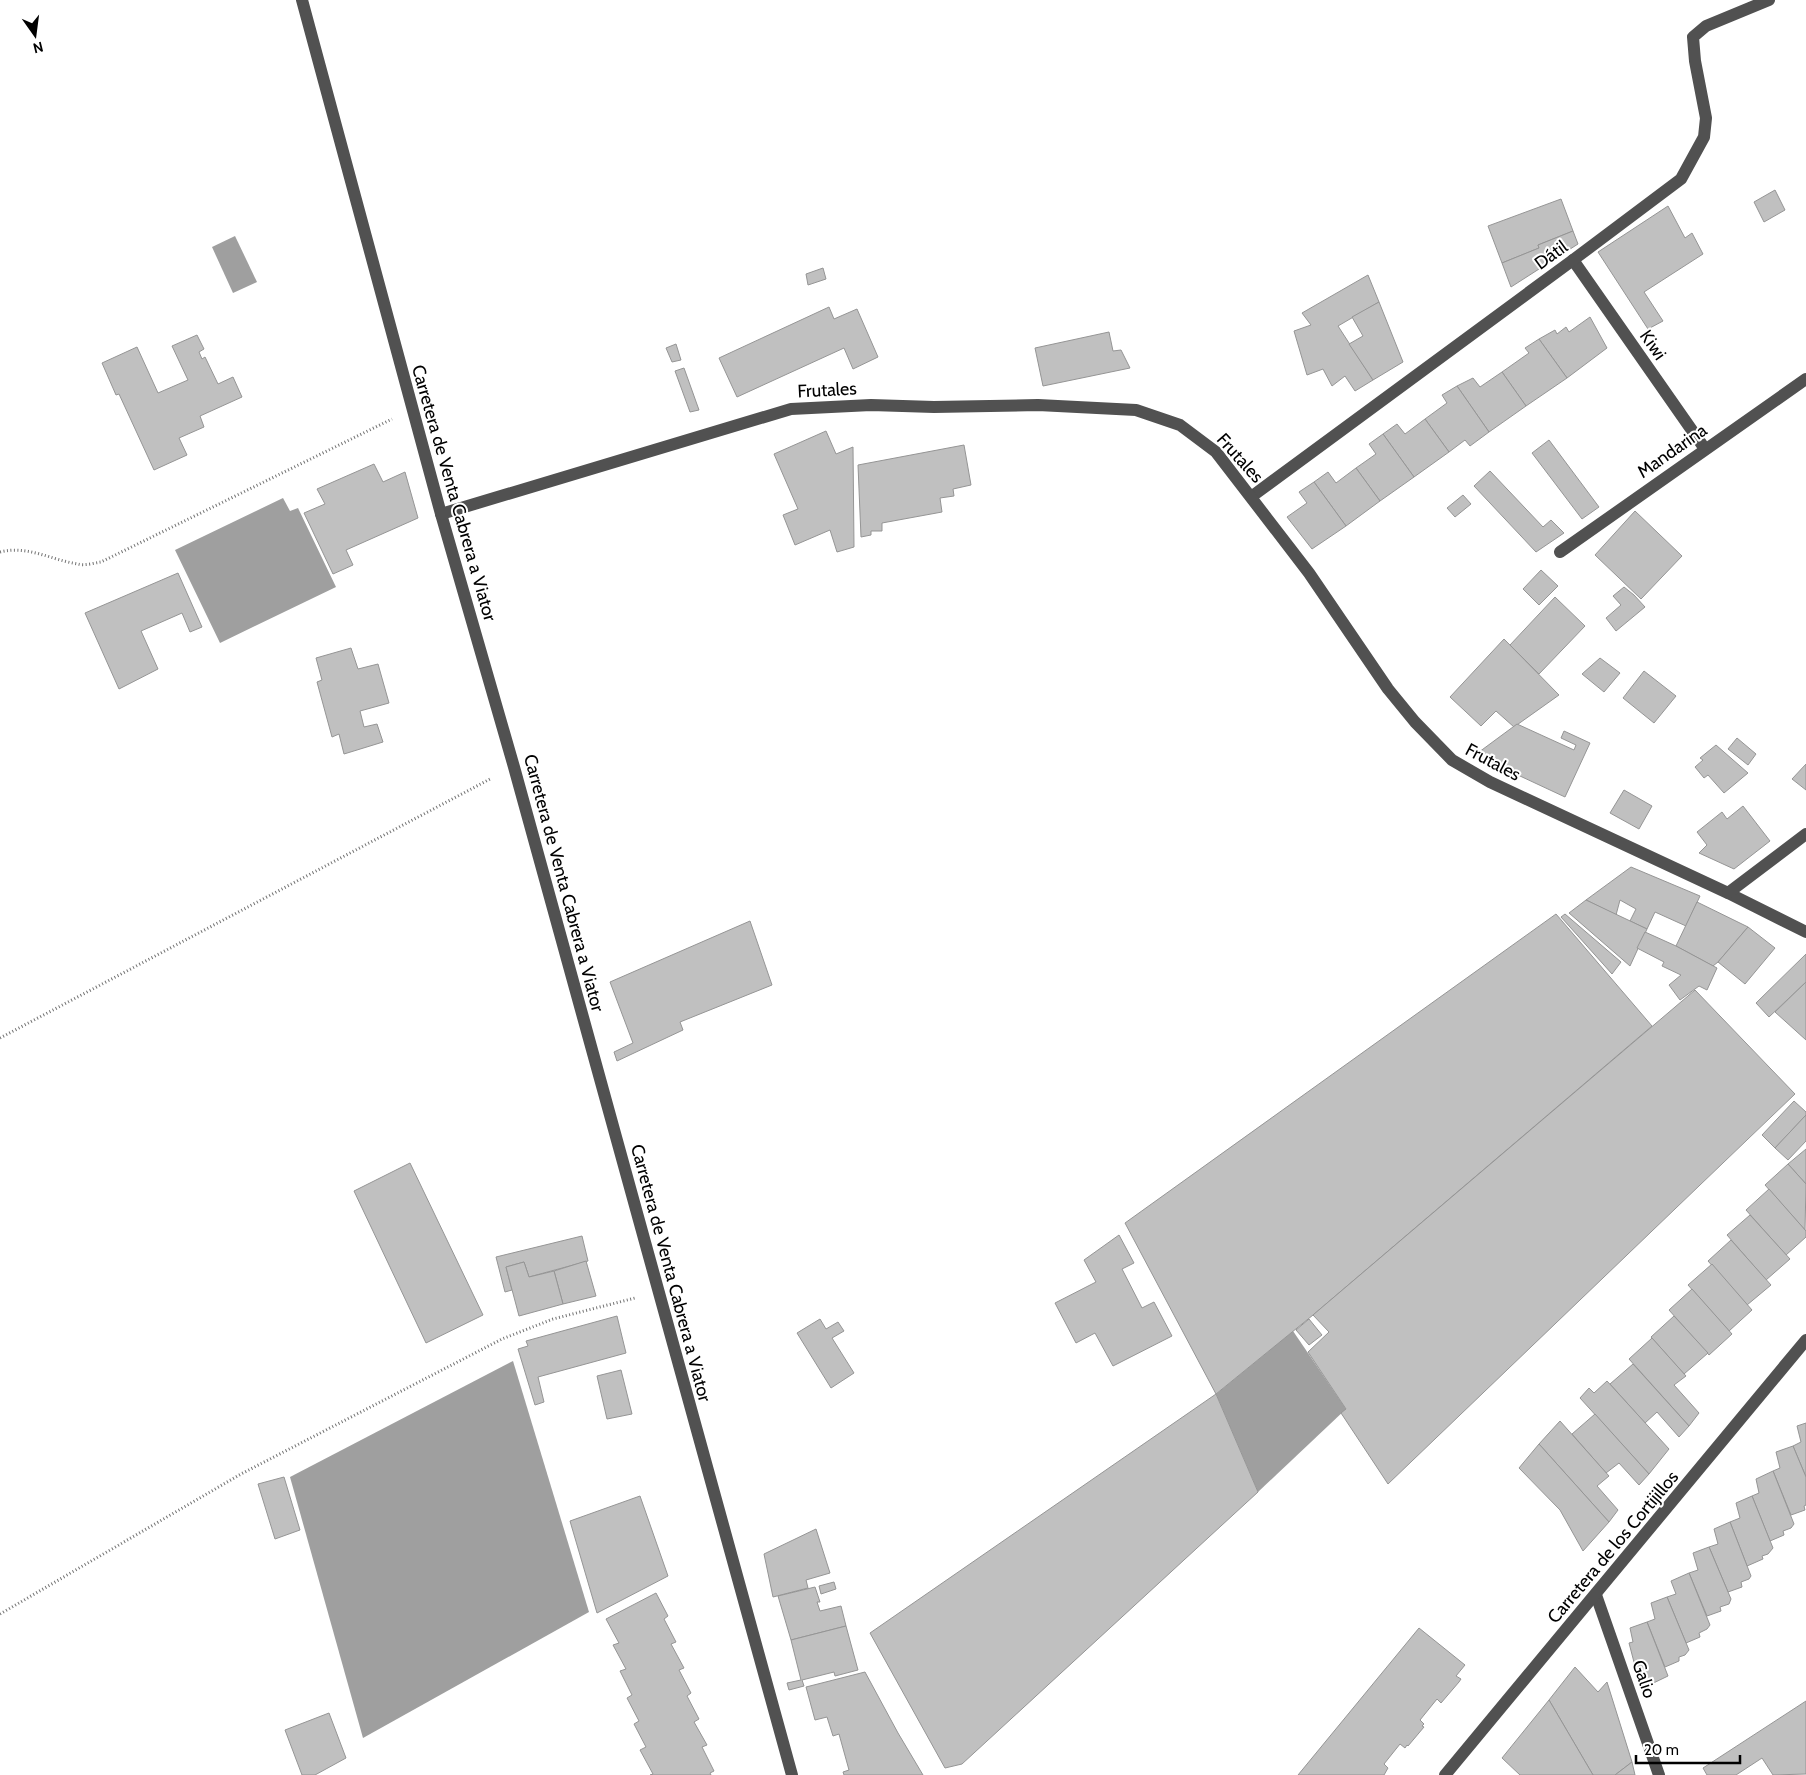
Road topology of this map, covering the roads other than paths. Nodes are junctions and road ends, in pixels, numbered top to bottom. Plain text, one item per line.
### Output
1 (302, 0) edge
2 (1769, 0) edge
3 (1573, 260) junction
4 (1806, 379) edge
5 (1705, 449) junction
6 (1251, 497) junction
7 (441, 514) junction
8 (1560, 552) dead end
9 (1806, 834) edge
10 (1728, 893) junction
11 (1806, 932) edge
12 (1806, 1340) edge
13 (1596, 1595) junction
14 (792, 1775) edge
15 (1445, 1775) edge
16 (1659, 1775) edge

1 - 7 street, Carretera de Venta Cabrera a Viator
2 - 3 street, Dátil
3 - 5 street, Kiwi
3 - 6 street, Dátil
4 - 5 street, Mandarina
5 - 8 street, Mandarina
6 - 7 street, Frutales
6 - 10 street, Frutales
7 - 14 street, Carretera de Venta Cabrera a Viator
9 - 10 street
10 - 11 street, Frutales
12 - 13 street, Carretera de los Cortijillos
13 - 15 street, Carretera de los Cortijillos
13 - 16 street, Galio

